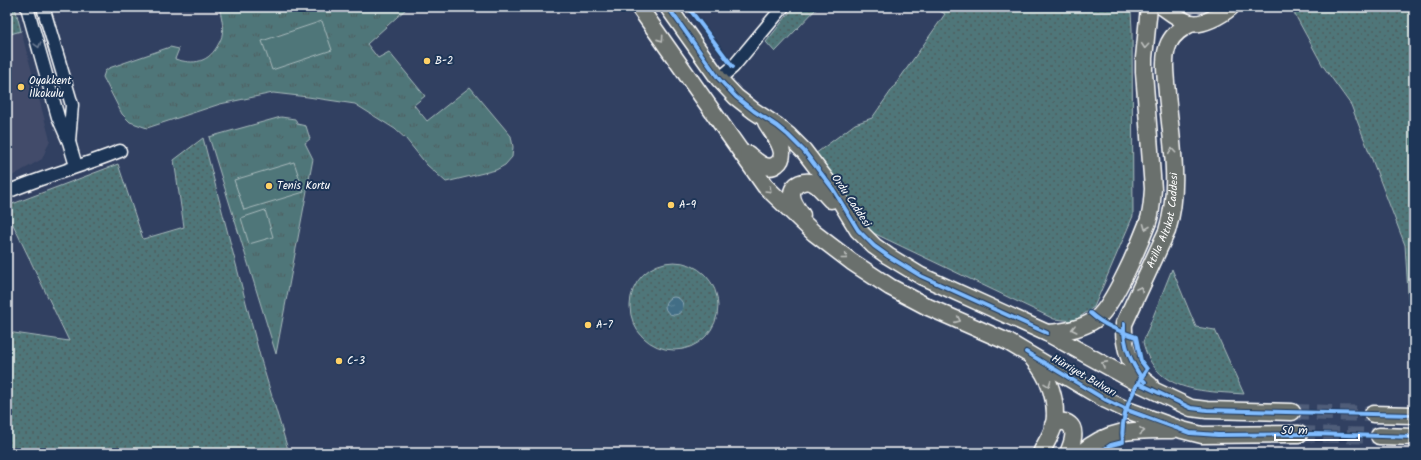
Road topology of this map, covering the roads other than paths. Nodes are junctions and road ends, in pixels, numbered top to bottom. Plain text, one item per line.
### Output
1 (27, 7) edge
2 (44, 7) edge
3 (639, 7) edge
4 (668, 7) edge
5 (783, 7) edge
6 (1150, 7) edge
7 (1162, 7) edge
8 (1230, 7) edge
9 (1192, 23) junction
10 (719, 79) junction
11 (764, 118) junction
12 (724, 130) junction
13 (69, 142) junction
14 (120, 151) dead end
15 (76, 166) junction
16 (7, 192) edge
17 (858, 230) junction
18 (814, 233) junction
19 (1047, 333) junction
20 (1026, 352) junction
21 (1175, 401) junction
22 (1292, 412) tunnel mouth
23 (1373, 414) tunnel mouth
24 (1414, 415) edge
25 (1054, 426) junction
26 (1182, 430) junction
27 (1299, 434) tunnel mouth
28 (1379, 436) tunnel mouth
29 (1414, 437) edge
30 (1041, 453) edge
31 (1068, 453) edge
32 (1081, 453) edge

1 -> 13 street
2 - 13 street
3 -> 12 main road
4 - 10 main road, Ordu Caddesi
5 - 10 street
6 -> 19 main road, Atilla Altıkat Caddesi
7 - 9 main road
8 - 9 main road
21 -> 9 main road, Atilla Altıkat Caddesi
10 - 11 main road, Ordu Caddesi
11 - 12 main road
11 - 17 main road, Ordu Caddesi
12 -> 18 main road
13 - 15 street
14 - 15 street
15 - 16 street
17 - 18 main road
17 - 19 main road, Ordu Caddesi
18 -> 20 main road
21 -> 19 main road, Hürriyet Bulvarı
20 -> 25 main road
20 - 26 main road, Hürriyet Bulvarı
21 - 22 main road, Hürriyet Bulvarı
23 - 24 main road
25 - 30 main road
25 - 31 main road
26 - 27 main road, Hürriyet Bulvarı
32 -> 26 main road
28 - 29 main road

